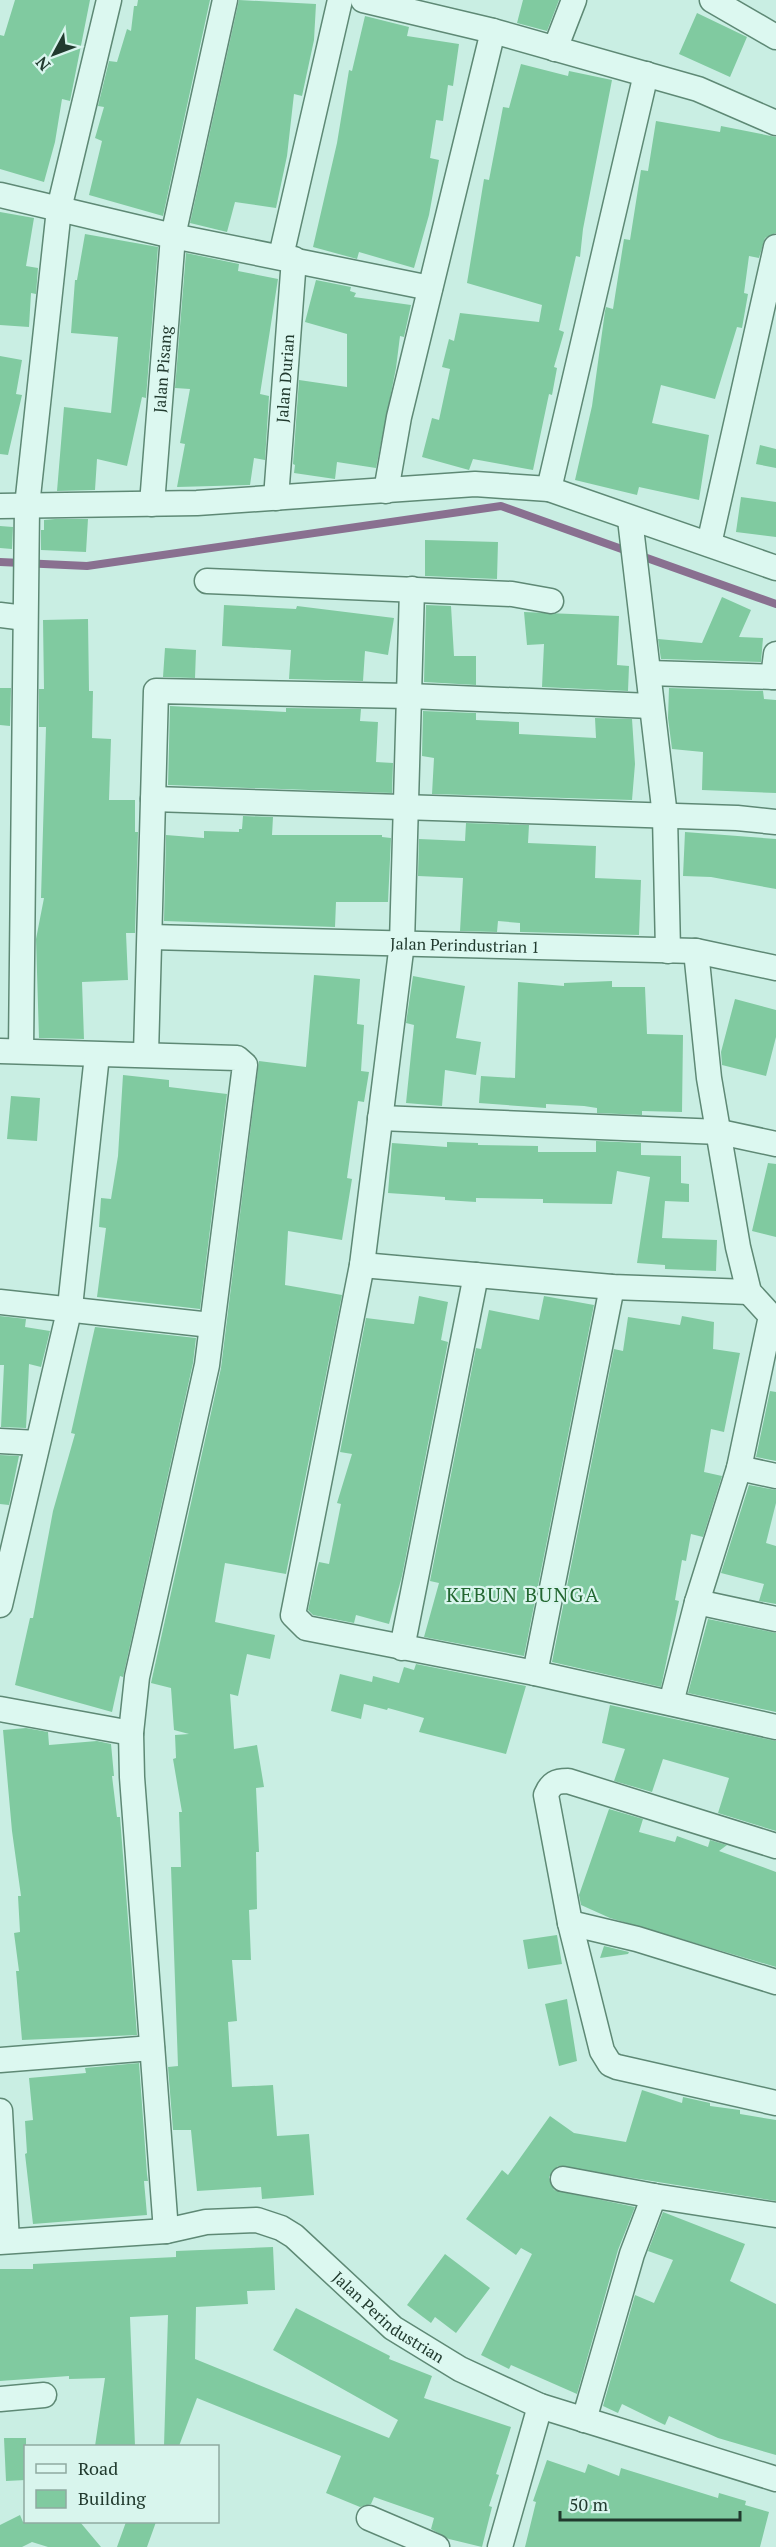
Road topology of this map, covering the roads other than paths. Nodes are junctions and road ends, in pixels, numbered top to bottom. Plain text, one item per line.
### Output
1 (109, 0) edge
2 (225, 0) edge
3 (340, 0) edge
4 (363, 0) edge
5 (574, 0) edge
6 (712, 0) edge
7 (493, 32) junction
8 (776, 37) edge
9 (555, 49) junction
10 (646, 74) junction
11 (776, 123) edge
12 (0, 195) edge
13 (59, 209) junction
14 (173, 236) junction
15 (776, 247) edge
16 (287, 257) junction
17 (430, 288) junction
18 (549, 489) junction
19 (386, 491) junction
20 (276, 498) junction
21 (152, 504) junction
22 (0, 506) edge
23 (27, 506) junction
24 (630, 526) junction
25 (709, 544) junction
26 (776, 568) edge
27 (207, 581) dead end
28 (412, 589) junction
29 (551, 601) dead end
30 (0, 615) edge
31 (25, 618) junction
32 (775, 669) edge
33 (649, 673) junction
34 (409, 696) junction
35 (651, 706) junction
36 (153, 799) junction
37 (407, 808) junction
38 (665, 816) junction
39 (776, 822) edge
40 (151, 937) junction
41 (402, 943) junction
42 (668, 951) junction
43 (696, 951) junction
44 (776, 968) edge
45 (10, 1051) edge
46 (146, 1054) junction
47 (97, 1055) junction
48 (380, 1118) junction
49 (720, 1132) junction
50 (776, 1144) edge
51 (362, 1265) junction
52 (476, 1275) junction
53 (612, 1287) junction
54 (749, 1292) junction
55 (0, 1302) edge
56 (70, 1307) junction
57 (773, 1316) edge
58 (211, 1325) junction
59 (0, 1441) edge
60 (37, 1443) junction
61 (739, 1468) junction
62 (776, 1476) edge
63 (4, 1567) edge
64 (697, 1602) junction
65 (0, 1605) edge
66 (776, 1619) edge
67 (402, 1648) junction
68 (535, 1673) junction
69 (671, 1703) junction
70 (0, 1709) edge
71 (776, 1727) edge
72 (131, 1733) junction
73 (776, 1846) edge
74 (570, 1923) junction
75 (776, 1982) edge
76 (152, 2048) junction
77 (0, 2060) edge
78 (776, 2103) edge
79 (0, 2110) edge
80 (562, 2178) dead end
81 (654, 2196) junction
82 (776, 2215) edge
83 (166, 2231) junction
84 (4, 2242) edge
85 (44, 2395) dead end
86 (0, 2399) edge
87 (540, 2406) junction
88 (584, 2420) junction
89 (776, 2479) edge
90 (369, 2518) dead end
91 (437, 2547) edge
92 (500, 2547) edge

1 - 13 street
2 - 14 street, Jalan Pisang
3 - 16 street, Jalan Durian
4 - 7 street
5 - 9 street
6 - 8 street
7 - 9 street
7 - 17 street
9 - 10 street
10 - 11 street
10 - 18 street
12 - 13 street
13 - 14 street
13 - 23 street
14 - 16 street
14 - 21 street, Jalan Pisang
15 - 25 street
16 - 17 street
16 - 20 street, Jalan Durian
17 - 19 street
18 - 19 street
18 - 24 street
19 - 20 street
20 - 21 street
21 - 23 street
22 - 23 street
23 - 31 street
24 - 25 street
24 - 33 street
25 - 26 street
27 - 28 street
28 - 29 street
28 - 34 street
30 - 31 street
31 - 45 street
32 - 33 street
33 - 35 street
34 - 35 street
34 - 36 street
34 - 37 street
35 - 38 street
36 - 37 street
36 - 40 street
37 - 38 street
37 - 41 street
38 - 39 street
38 - 42 street
40 - 41 street, Jalan Perindustrian 1
40 - 46 street
41 - 42 street, Jalan Perindustrian 1
41 - 48 street
42 - 43 street, Jalan Perindustrian 1
43 - 44 street, Jalan Perindustrian 1
43 - 49 street
45 - 47 street
46 - 47 street
46 - 58 street
47 - 56 street
48 - 49 street
48 - 51 street
49 - 50 street
49 - 54 street
51 - 52 street
51 - 67 street
52 - 53 street
52 - 67 street
53 - 54 street
53 - 68 street
54 - 57 street
55 - 56 street
56 - 58 street
56 - 60 street
57 - 61 street
58 - 72 street
59 - 60 street
60 - 63 street
61 - 62 street
61 - 64 street
63 - 65 street
64 - 66 street
64 - 69 street
67 - 68 street
68 - 69 street
69 - 71 street
70 - 72 street
72 - 76 street
73 - 74 street
74 - 75 street
74 - 78 street
76 - 77 street
76 - 83 street
79 - 84 street
80 - 81 street
81 - 82 street
81 - 88 street
83 - 84 street, Jalan Perindustrian
83 - 87 street, Jalan Perindustrian
85 - 86 street
87 - 88 street, Jalan Perindustrian
87 - 92 street
88 - 89 street, Jalan Perindustrian
90 - 91 street

